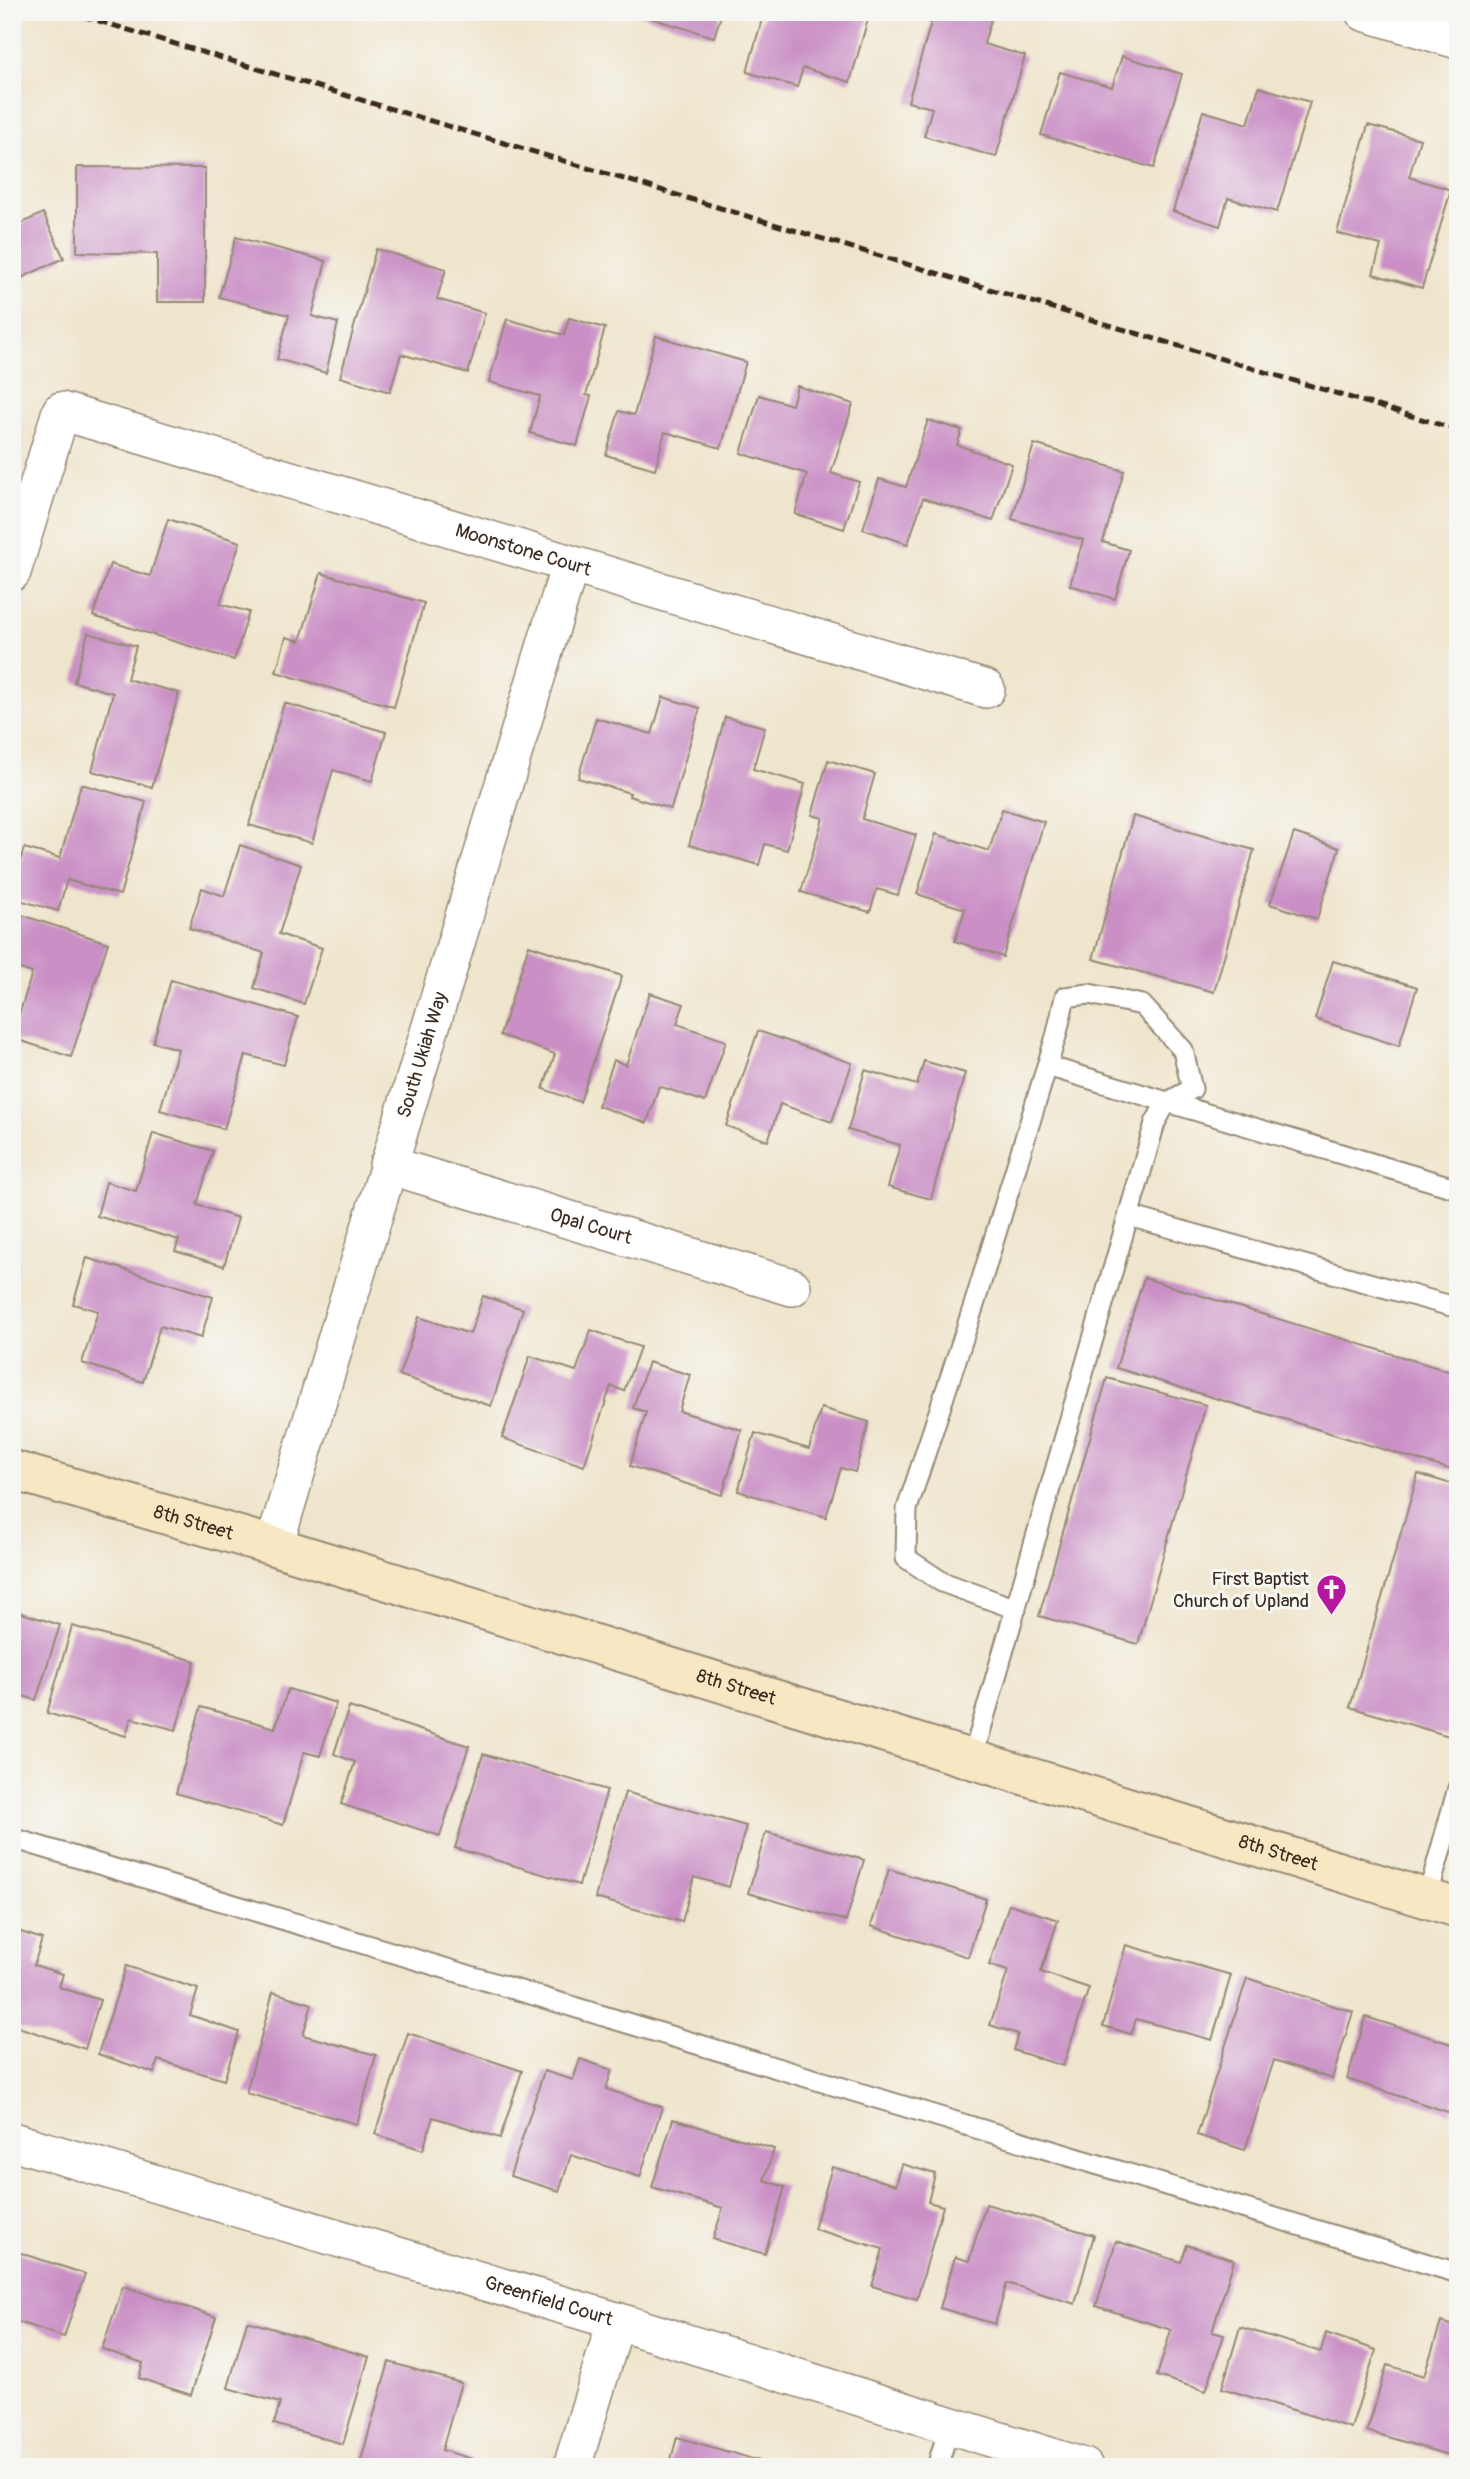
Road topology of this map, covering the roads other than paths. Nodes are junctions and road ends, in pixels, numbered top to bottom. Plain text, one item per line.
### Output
1 (1364, 12) edge
2 (1458, 40) edge
3 (570, 565) junction
4 (12, 572) edge
5 (986, 689) dead end
6 (1047, 1066) junction
7 (1166, 1103) junction
8 (388, 1166) junction
9 (1458, 1189) edge
10 (1129, 1216) junction
11 (792, 1287) dead end
12 (1458, 1308) edge
13 (12, 1470) edge
14 (274, 1546) junction
15 (1016, 1609) junction
16 (972, 1760) junction
17 (1458, 1788) edge
18 (12, 1838) edge
19 (1442, 1903) edge
20 (12, 2141) edge
21 (1458, 2273) edge
22 (617, 2321) junction
23 (950, 2425) junction
24 (572, 2467) edge
25 (937, 2467) edge
26 (1084, 2467) edge

1 - 2 street
3 - 4 street, Moonstone Court
3 - 5 street, Moonstone Court
3 - 8 street, South Ukiah Way
6 - 7 lane
6 - 7 lane
6 - 15 lane
7 - 9 lane
7 - 10 lane
8 - 11 street, Opal Court
8 - 14 street, South Ukiah Way
10 - 12 lane
10 - 15 lane
13 - 14 street, 8th Street
14 - 16 street, 8th Street
15 - 16 lane
16 - 19 street, 8th Street
17 - 19 lane
18 - 21 lane
20 - 22 street, Greenfield Court
22 - 23 street, Greenfield Court
22 - 24 street
23 - 25 lane
23 - 26 street, Greenfield Court

